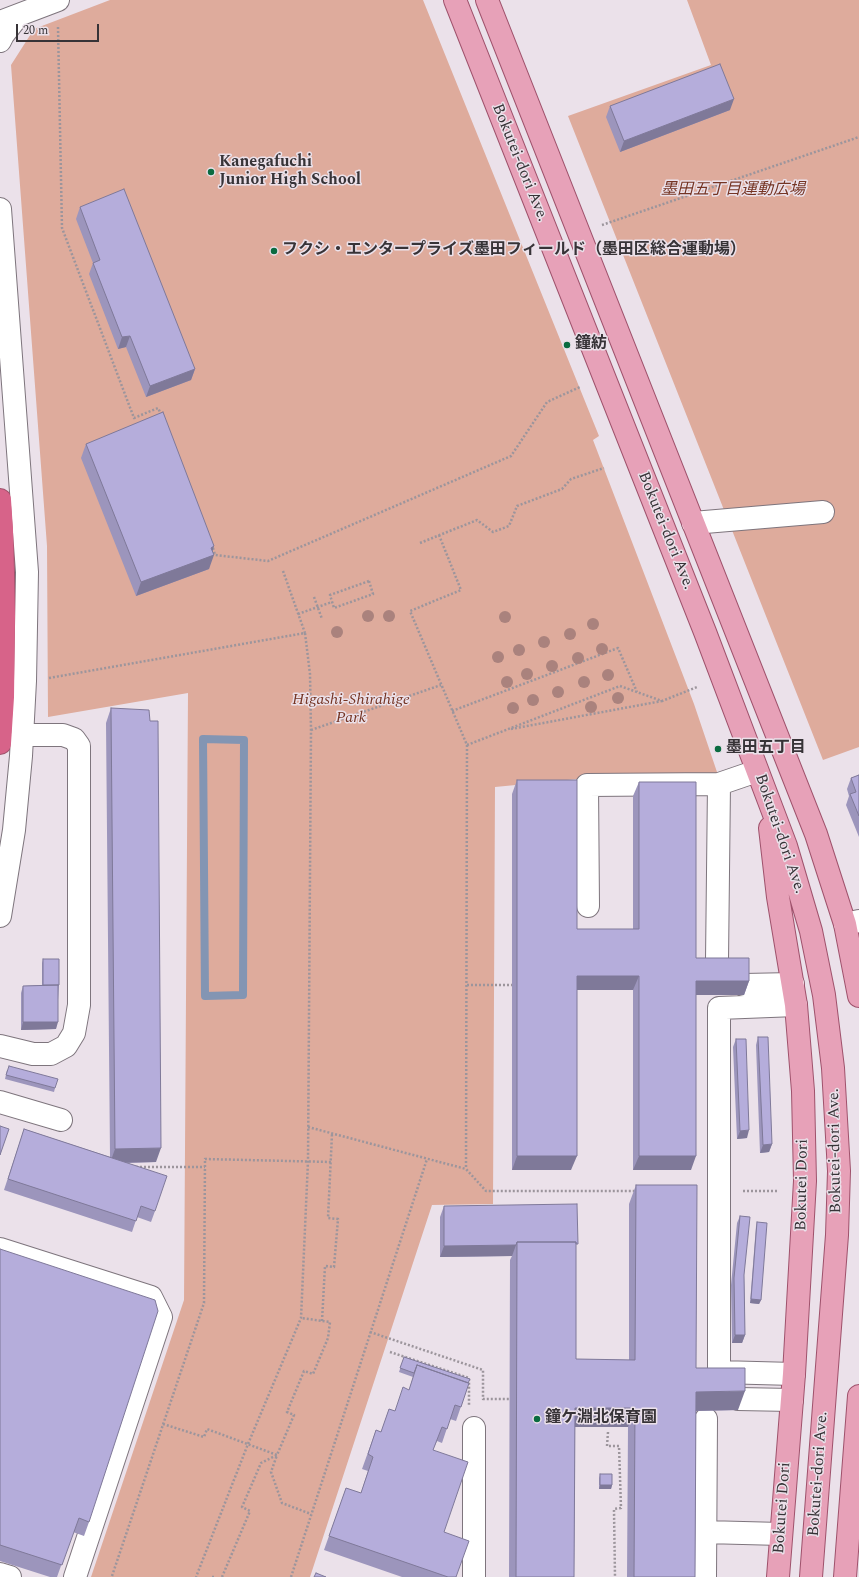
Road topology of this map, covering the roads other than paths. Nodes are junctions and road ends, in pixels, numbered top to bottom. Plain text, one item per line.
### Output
1 (58, 0) edge
2 (455, 0) edge
3 (487, 0) edge
4 (9, 19) edge
5 (0, 41) edge
6 (0, 209) edge
7 (0, 500) edge
8 (823, 512) dead end
9 (693, 523) junction
10 (22, 735) junction
11 (0, 743) edge
12 (757, 771) junction
13 (719, 784) junction
14 (766, 795) junction
15 (588, 906) dead end
16 (0, 916) edge
17 (852, 923) edge
18 (859, 947) edge
19 (718, 960) edge
20 (744, 984) edge
21 (793, 984) junction
22 (859, 996) edge
23 (796, 1005) junction
24 (0, 1046) edge
25 (0, 1102) edge
26 (61, 1120) dead end
27 (0, 1249) edge
28 (794, 1374) junction
29 (859, 1396) edge
30 (738, 1399) edge
31 (792, 1400) junction
32 (706, 1419) edge
33 (474, 1428) road end
34 (705, 1532) junction
35 (781, 1534) junction
36 (0, 1574) edge
37 (10, 1577) edge
38 (75, 1577) edge
39 (474, 1577) edge
40 (705, 1577) edge
41 (778, 1577) edge
42 (811, 1577) edge
43 (845, 1577) edge

1 - 4 street
2 - 12 main road, Bokutei-dori Ave.
3 - 9 main road, Bokutei-dori Ave.
4 - 5 street
6 - 10 street
7 - 11 highway
8 - 9 street
9 - 17 main road, Bokutei-dori Ave.
10 - 16 street
10 - 24 street
12 - 13 street
12 - 14 main road, Bokutei-dori Ave.
13 - 15 street
13 - 19 street
14 - 21 main road, Bokutei Dori
14 - 42 main road, Bokutei-dori Ave.
17 - 18 main road
17 - 22 main road, Bokutei-dori Ave.
20 - 21 street
21 - 23 main road, Bokutei Dori
23 - 28 main road, Bokutei Dori
23 - 28 street
25 - 26 street
27 - 38 street
28 - 31 main road, Bokutei Dori
29 - 43 main road, Bokutei-dori Ave.
30 - 31 street
31 - 35 main road, Bokutei Dori
32 - 34 street
33 - 39 street
34 - 35 street
34 - 40 street
35 - 41 main road, Bokutei Dori
36 - 37 street

